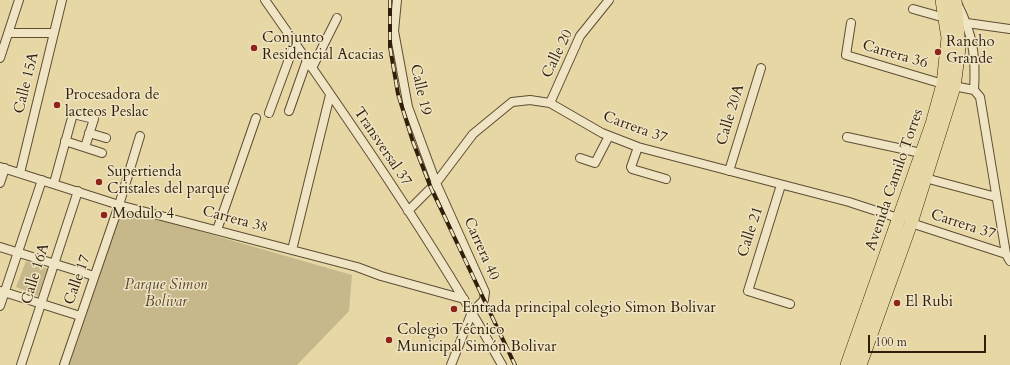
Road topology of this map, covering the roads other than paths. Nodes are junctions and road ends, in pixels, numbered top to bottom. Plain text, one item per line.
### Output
1 (19, 0) edge
2 (62, 0) edge
3 (265, 0) edge
4 (398, 0) edge
5 (610, 0) edge
6 (942, 0) edge
7 (955, 0) edge
8 (913, 9) dead end
9 (337, 18) dead end
10 (945, 18) junction
11 (851, 23) dead end
12 (967, 23) junction
13 (1010, 29) edge
14 (9, 33) junction
15 (54, 33) junction
16 (295, 43) junction
17 (0, 58) edge
18 (307, 60) junction
19 (312, 68) junction
20 (760, 68) dead end
21 (949, 85) junction
22 (974, 90) junction
23 (330, 95) junction
24 (550, 103) junction
25 (289, 111) dead end
26 (269, 113) dead end
27 (256, 118) dead end
28 (90, 133) junction
29 (140, 136) dead end
30 (609, 136) junction
31 (847, 137) dead end
32 (106, 138) dead end
33 (65, 140) junction
34 (85, 147) junction
35 (638, 147) junction
36 (102, 153) dead end
37 (921, 153) junction
38 (580, 158) dead end
39 (2, 167) edge
40 (729, 171) junction
41 (20, 173) junction
42 (925, 178) junction
43 (666, 179) dead end
44 (42, 180) junction
45 (0, 183) edge
46 (54, 183) junction
47 (436, 183) junction
48 (781, 185) junction
49 (78, 191) junction
50 (996, 197) junction
51 (119, 205) junction
52 (408, 211) junction
53 (898, 218) junction
54 (911, 222) junction
55 (217, 230) junction
56 (0, 247) edge
57 (292, 250) junction
58 (18, 253) junction
59 (1008, 258) edge
60 (53, 264) junction
61 (94, 276) junction
62 (2, 292) edge
63 (464, 299) junction
64 (42, 304) junction
65 (790, 304) dead end
66 (0, 306) edge
67 (472, 312) junction
68 (80, 316) junction
69 (852, 364) edge
70 (20, 365) edge
71 (64, 365) edge
72 (451, 365) edge
73 (502, 365) edge

1 - 14 street
2 - 15 street, Calle 15A
3 - 16 street, Transversal 37
4 - 47 street, Calle 19
5 - 24 street, Calle 20
6 - 10 main road, Avenida Camilo Torres
7 - 12 street
7 - 21 main road, Avenida Camilo Torres
8 - 10 street
9 - 19 street
10 - 21 main road, Avenida Camilo Torres
11 - 21 street, Carrera 36
12 - 13 street
12 - 22 street
14 - 15 street
14 - 17 street
15 - 41 street, Calle 15A
16 - 18 street, Transversal 37
16 - 26 street
18 - 19 street, Transversal 37
18 - 25 street
19 - 23 street, Transversal 37
20 - 40 street, Calle 20A
21 - 22 street
21 - 37 main road, Avenida Camilo Torres
21 - 42 main road, Avenida Camilo Torres
22 - 50 street
23 - 52 street, Transversal 37
23 - 57 street
24 - 30 street, Carrera 37
24 - 47 street, Carrera 37
27 - 55 street
28 - 32 street
28 - 33 street
28 - 34 street
29 - 51 street, Calle 17
30 - 35 street, Carrera 37
30 - 38 street
31 - 37 street
33 - 34 street
33 - 46 street
34 - 36 street
35 - 40 street, Carrera 37
35 - 43 street
37 - 53 main road, Avenida Camilo Torres
39 - 41 street, Carrera 38
39 - 45 street
40 - 48 street, Carrera 37
41 - 44 street, Carrera 38
42 - 50 street
42 - 54 main road, Avenida Camilo Torres
44 - 46 street, Carrera 38
44 - 58 street
46 - 49 street, Carrera 38
47 - 52 street, Carrera 37
47 - 67 street, Carrera 40
48 - 53 street, Carrera 37
48 - 65 street, Calle 21
49 - 51 street, Carrera 38
49 - 60 street, Calle 16A
50 - 59 street
51 - 55 street, Carrera 38
51 - 61 street, Calle 17
52 - 63 street, Transversal 37
53 - 69 main road, Avenida Camilo Torres
54 - 59 street, Carrera 37
54 - 69 main road, Avenida Camilo Torres
55 - 57 street, Carrera 38
56 - 58 street
57 - 63 street, Carrera 38
58 - 60 street
58 - 62 street
60 - 61 street
60 - 64 street, Calle 16A
61 - 68 street, Calle 17
62 - 64 street
62 - 66 street
63 - 67 street, Transversal 37
64 - 68 street
64 - 70 street, Calle 16A
67 - 72 street
67 - 73 street
68 - 71 street, Calle 17

